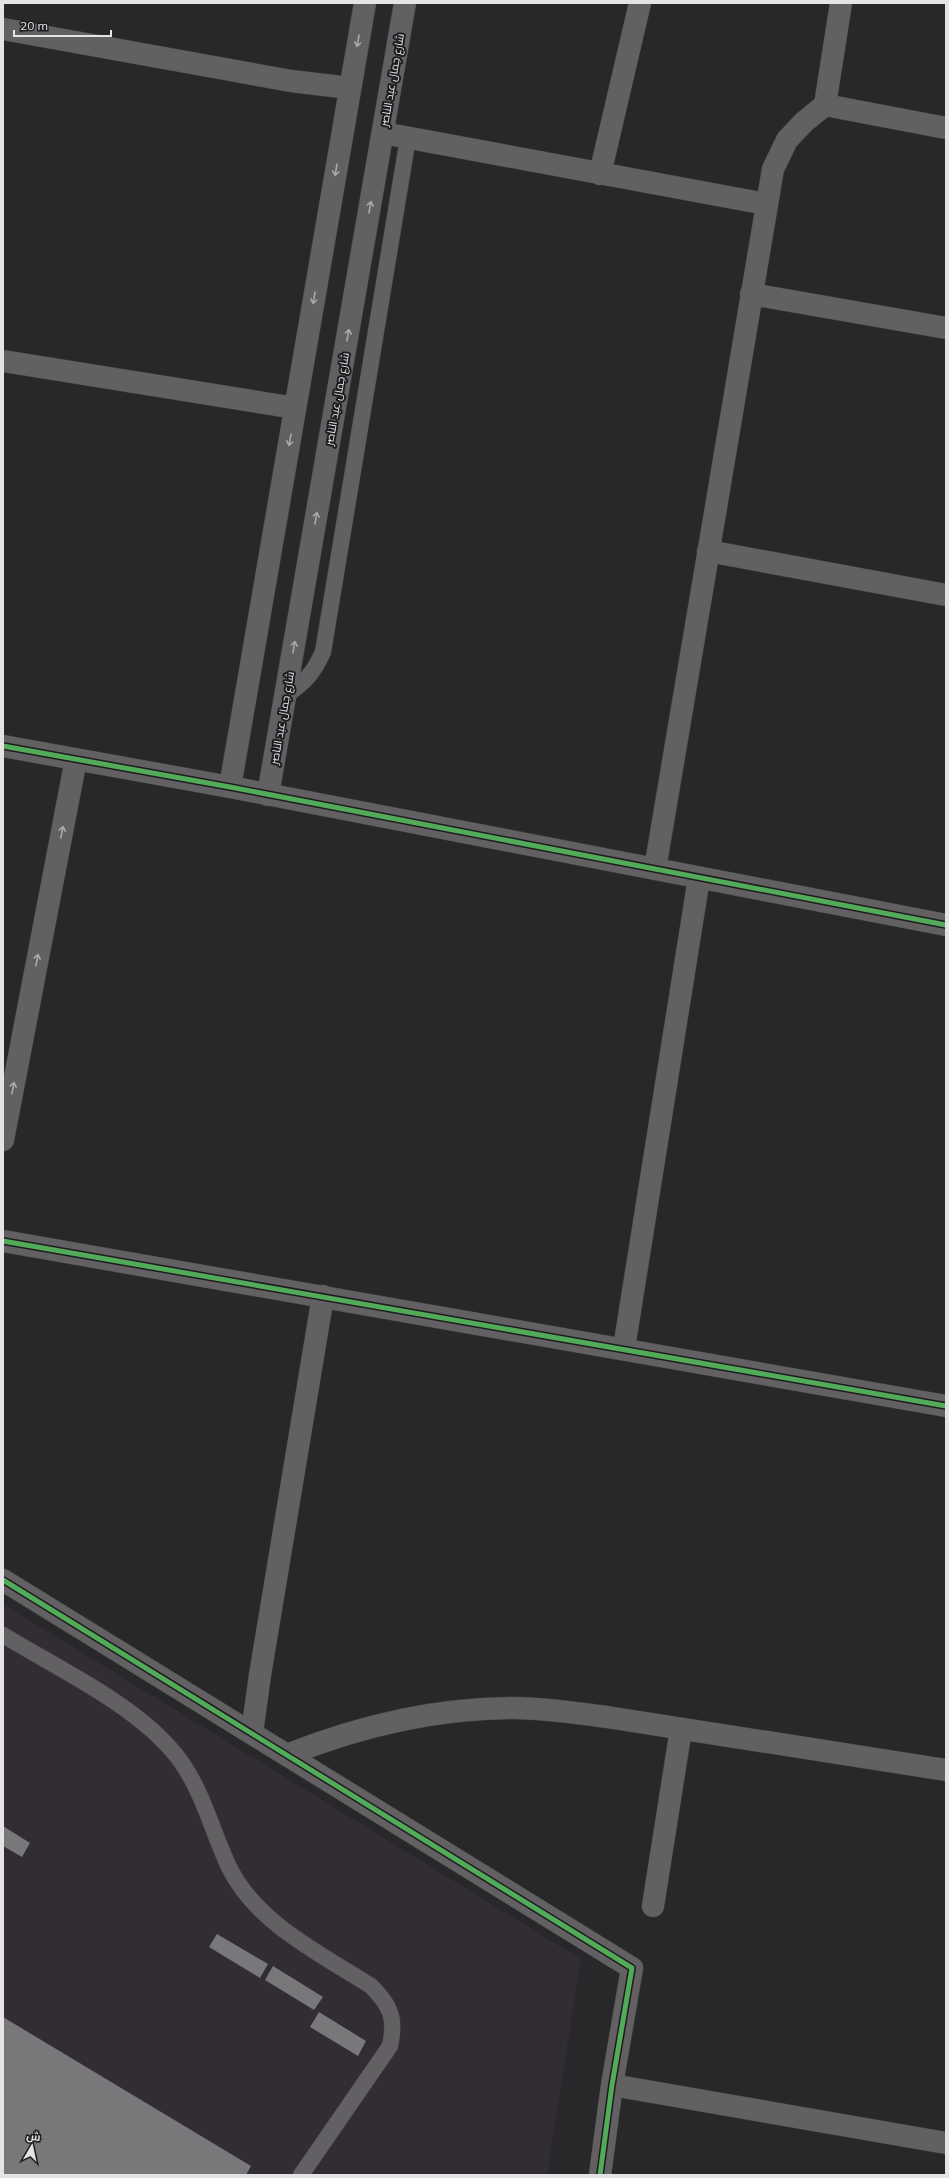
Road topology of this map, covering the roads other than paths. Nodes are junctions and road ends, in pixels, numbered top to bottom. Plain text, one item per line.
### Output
1 (365, 3) edge
2 (406, 3) edge
3 (640, 3) edge
4 (841, 3) edge
5 (3, 29) edge
6 (350, 88) junction
7 (825, 105) junction
8 (946, 128) edge
9 (383, 133) junction
10 (408, 138) junction
11 (600, 174) junction
12 (766, 204) junction
13 (751, 294) junction
14 (946, 328) edge
15 (3, 361) edge
16 (295, 408) junction
17 (708, 551) junction
18 (946, 595) edge
19 (285, 696) junction
20 (3, 746) edge
21 (76, 759) junction
22 (230, 787) junction
23 (268, 795) junction
24 (655, 869) junction
25 (699, 878) junction
26 (946, 925) edge
27 (3, 1140) edge
28 (3, 1241) edge
29 (323, 1296) junction
30 (624, 1348) junction
31 (946, 1406) edge
32 (3, 1580) edge
33 (3, 1635) edge
34 (681, 1729) junction
35 (252, 1733) junction
36 (287, 1755) junction
37 (946, 1770) edge
38 (653, 1906) dead end
39 (612, 2085) junction
40 (946, 2143) edge
41 (301, 2175) edge
42 (600, 2175) edge

1 -> 6 street
2 - 9 street, شارع جمال عبد الناصر
3 - 11 street
4 - 7 street
5 - 6 street
6 -> 16 street
7 - 8 street
7 - 12 street
9 - 10 street
19 -> 9 street, شارع جمال عبد الناصر
10 - 11 street
10 - 19 lane
11 - 12 street
12 - 13 street
13 - 14 street
13 - 17 street
15 - 16 street
16 -> 22 street
17 - 18 street
17 - 24 street
19 - 23 street, شارع جمال عبد الناصر
20 - 21 street
21 - 22 street
27 -> 21 street
22 - 23 street
23 - 24 street
24 - 25 street
25 - 26 street
25 - 30 street
28 - 29 street
29 - 30 street
29 - 35 street
30 - 31 street
32 - 35 street
33 - 41 lane
34 - 36 street
34 - 37 street
34 - 38 street
35 - 36 street
36 - 39 street
39 - 40 street
39 - 42 street

